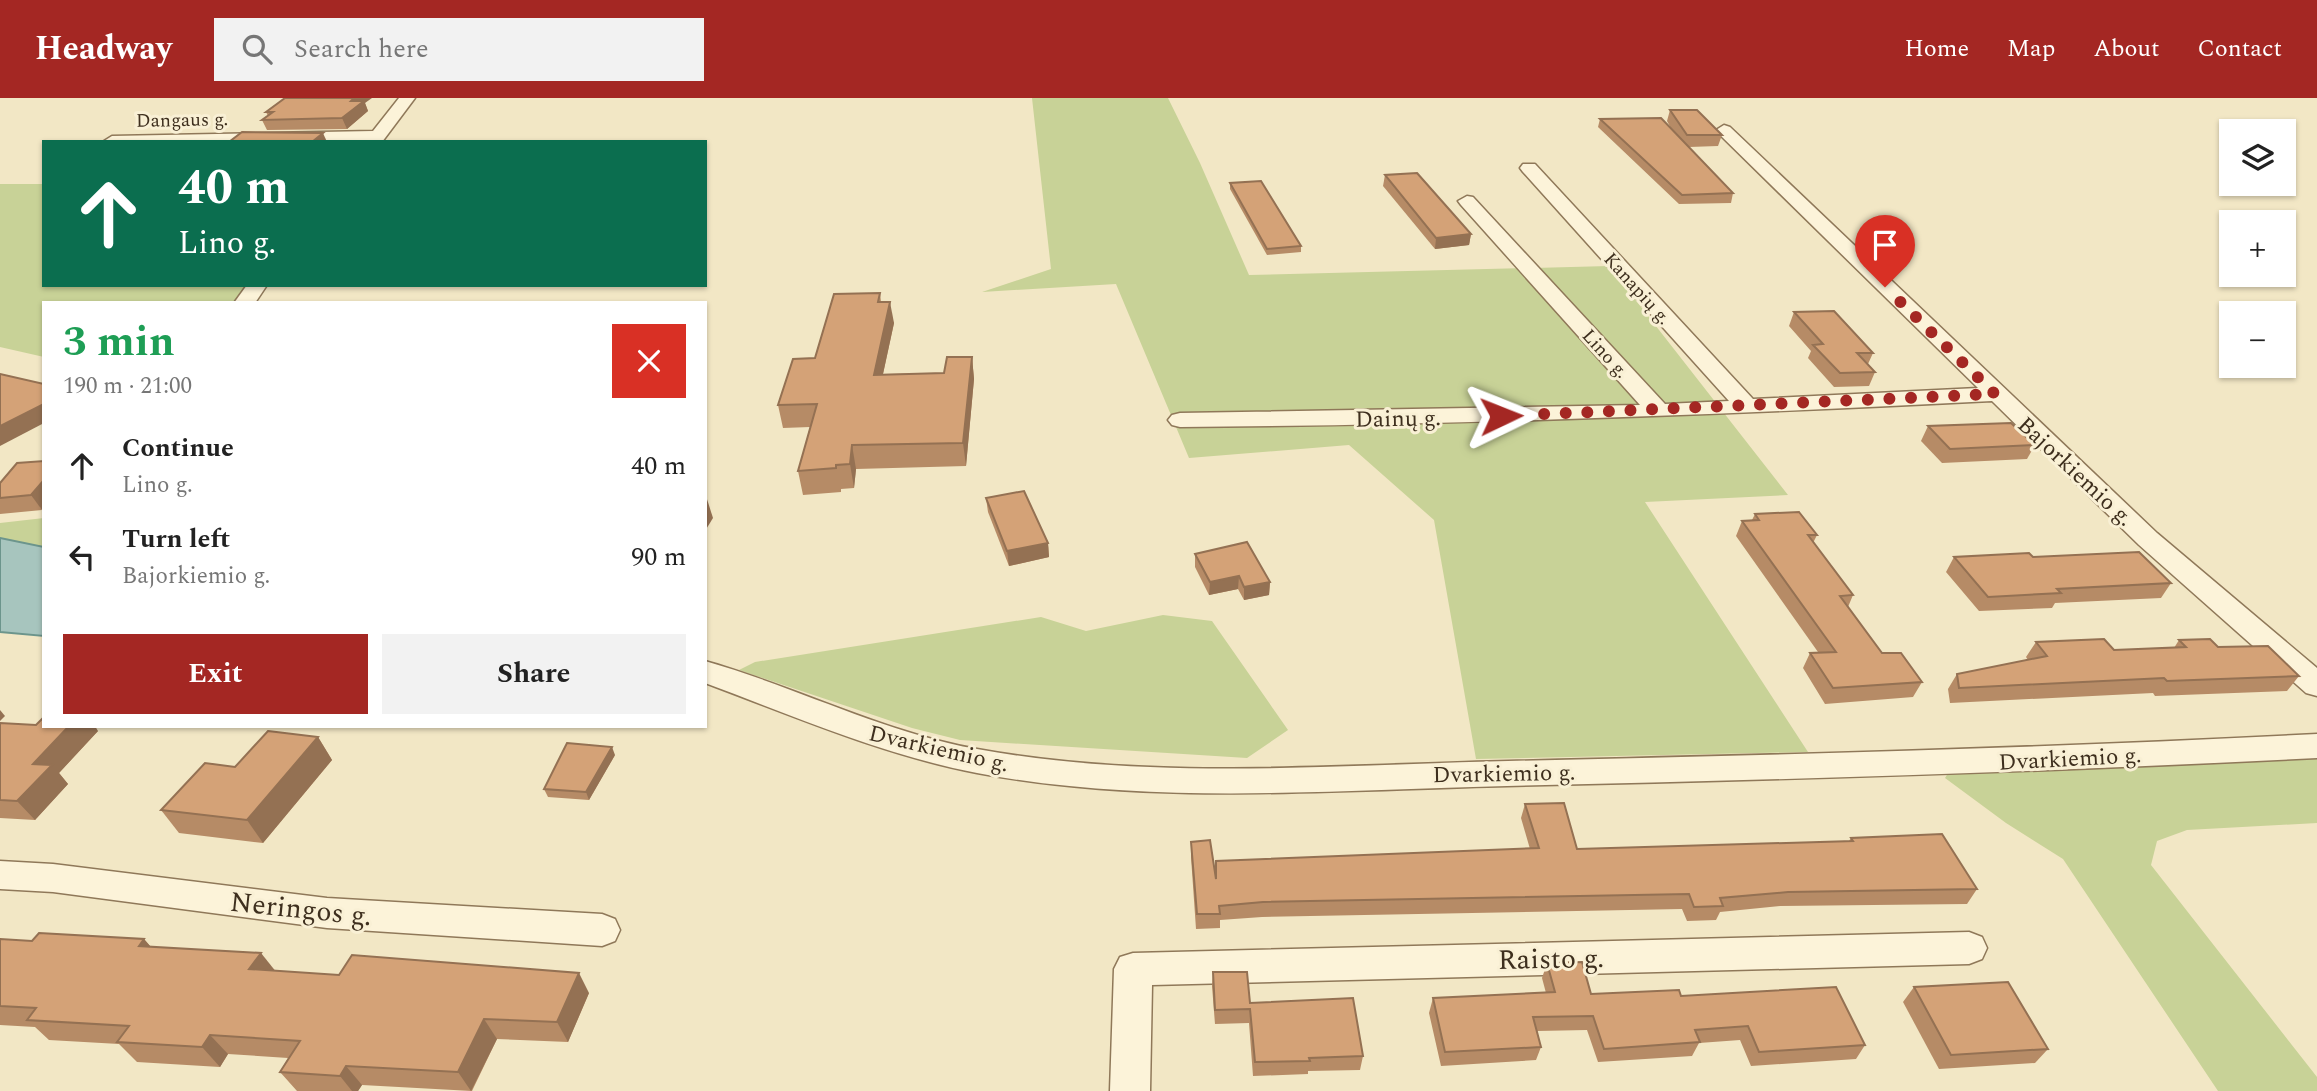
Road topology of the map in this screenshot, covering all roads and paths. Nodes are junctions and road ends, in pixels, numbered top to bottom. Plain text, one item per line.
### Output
1 (407, 98) edge
2 (1724, 130) dead end
3 (375, 139) edge
4 (244, 140) edge
5 (1529, 168) dead end
6 (1467, 201) dead end
7 (1995, 394) junction
8 (1747, 407) junction
9 (1659, 411) junction
10 (1180, 420) dead end
11 (707, 672) edge
12 (2317, 685) edge
13 (2317, 746) edge
14 (0, 875) edge
15 (602, 930) dead end
16 (1969, 948) dead end
17 (1130, 1091) edge

1 - 3 street
2 - 7 street, Bajorkiemio g.
3 - 4 street, Dangaus g.
5 - 8 street, Kanapių g.
6 - 9 street, Lino g.
7 - 8 street
7 - 12 street, Bajorkiemio g.
8 - 9 street
9 - 10 street, Dainų g.
11 - 13 street, Dvarkiemio g.
14 - 15 street, Neringos g.
16 - 17 street, Raisto g.

